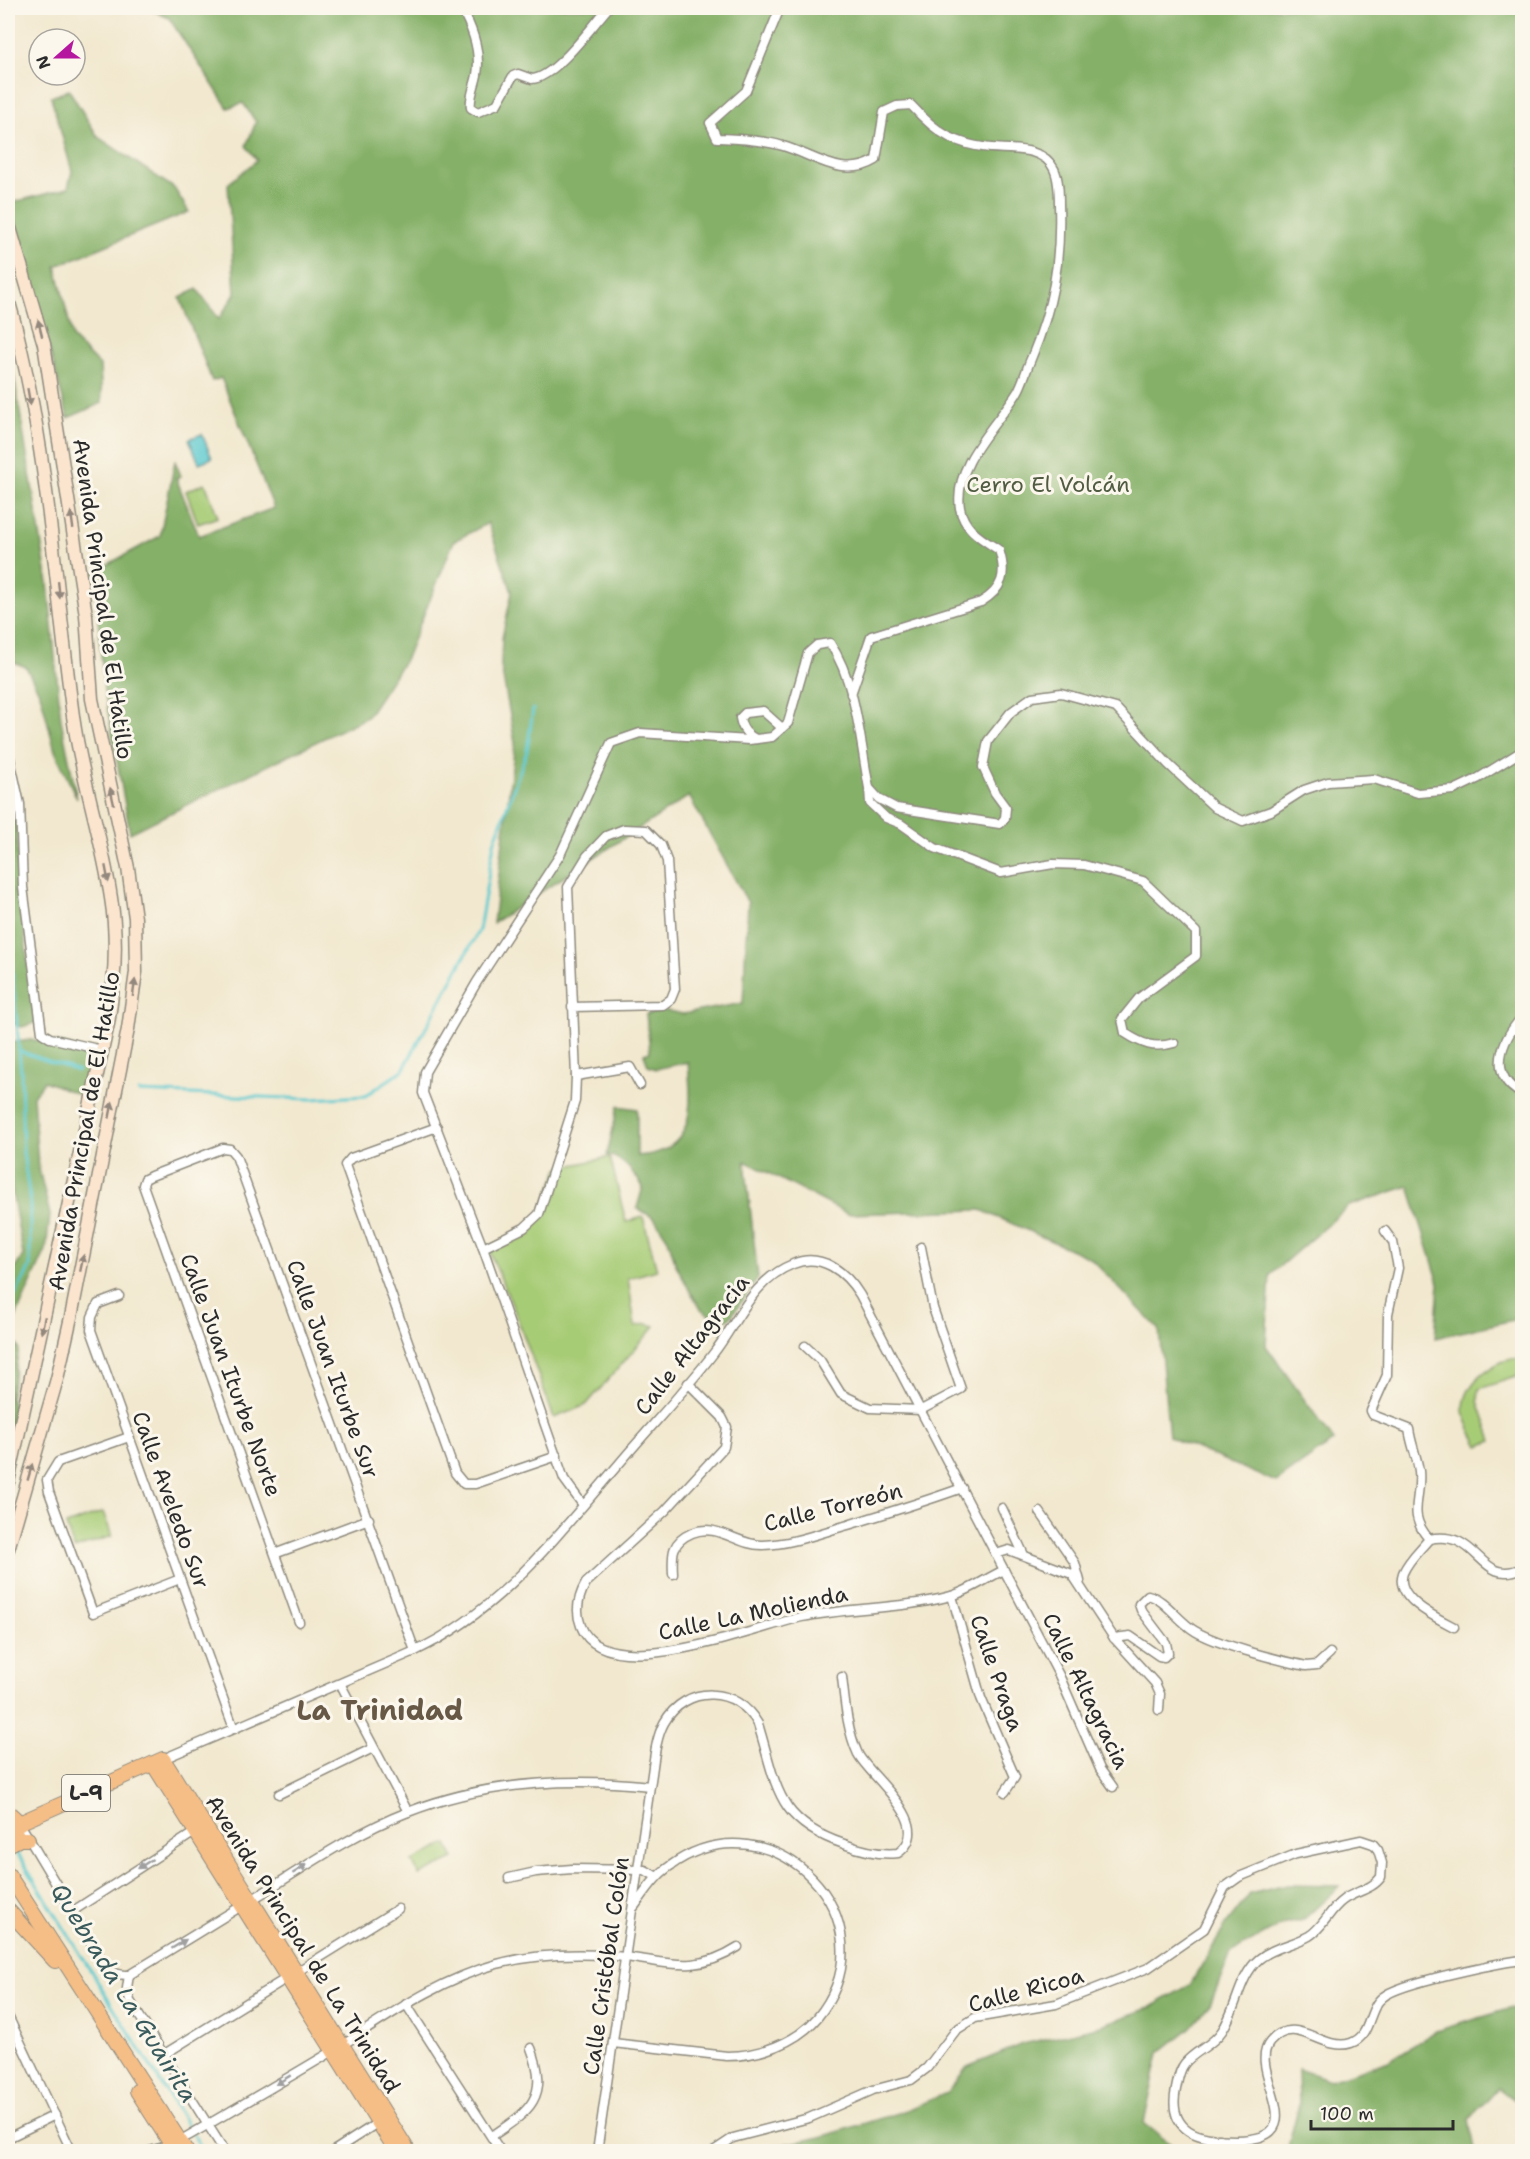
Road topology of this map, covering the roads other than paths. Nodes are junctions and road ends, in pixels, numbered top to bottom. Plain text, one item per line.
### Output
1 (461, 8) edge
2 (608, 8) edge
3 (780, 8) edge
4 (8, 221) edge
5 (8, 299) edge
6 (851, 695) junction
7 (782, 728) junction
8 (756, 739) junction
9 (8, 750) edge
10 (1522, 751) edge
11 (869, 788) junction
12 (572, 1007) junction
13 (1522, 1017) edge
14 (1174, 1043) dead end
15 (102, 1048) junction
16 (576, 1076) junction
17 (640, 1085) dead end
18 (1522, 1094) edge
19 (437, 1127) junction
20 (183, 1164) joint
21 (1385, 1231) dead end
22 (921, 1247) dead end
23 (483, 1248) junction
24 (119, 1296) dead end
25 (805, 1346) dead end
26 (688, 1383) junction
27 (921, 1410) junction
28 (129, 1437) junction
29 (557, 1456) junction
30 (8, 1482) edge
31 (962, 1488) junction
32 (583, 1505) junction
33 (1002, 1508) dead end
34 (1040, 1512) dead end
35 (369, 1519) junction
36 (1429, 1539) junction
37 (8, 1549) edge
38 (277, 1553) junction
39 (996, 1554) junction
40 (1024, 1555) junction
41 (1522, 1568) edge
42 (1004, 1570) junction
43 (673, 1574) dead end
44 (180, 1579) junction
45 (1080, 1583) junction
46 (952, 1596) junction
47 (299, 1622) dead end
48 (1454, 1627) dead end
49 (1114, 1638) junction
50 (415, 1652) junction
51 (1330, 1653) dead end
52 (842, 1677) dead end
53 (341, 1685) junction
54 (1159, 1710) dead end
55 (234, 1729) junction
56 (373, 1748) junction
57 (158, 1762) junction
58 (650, 1786) junction
59 (1113, 1787) dead end
60 (1005, 1792) dead end
61 (279, 1794) dead end
62 (8, 1812) edge
63 (408, 1812) junction
64 (14, 1825) edge
65 (199, 1829) junction
66 (28, 1839) junction
67 (8, 1845) edge
68 (638, 1872) junction
69 (8, 1874) edge
70 (509, 1878) dead end
71 (655, 1879) junction
72 (246, 1903) junction
73 (634, 1907) junction
74 (398, 1909) dead end
75 (8, 1910) edge
76 (73, 1911) junction
77 (8, 1921) edge
78 (28, 1930) junction
79 (738, 1947) dead end
80 (626, 1957) junction
81 (1522, 1959) edge
82 (129, 1975) junction
83 (291, 1975) junction
84 (406, 2004) junction
85 (8, 2016) edge
86 (614, 2043) junction
87 (337, 2048) junction
88 (531, 2048) dead end
89 (163, 2055) junction
90 (55, 2115) junction
91 (383, 2120) junction
92 (208, 2125) junction
93 (492, 2136) junction
94 (8, 2138) edge
95 (1219, 2139) junction
96 (178, 2146) edge
97 (72, 2151) edge
98 (146, 2151) edge
99 (225, 2151) edge
100 (332, 2151) edge
101 (397, 2151) edge
102 (409, 2151) edge
103 (501, 2151) edge
104 (597, 2151) edge
105 (712, 2151) edge
106 (1219, 2151) edge

1 - 2 street
3 - 6 street
37 -> 4 main road, Avenida Principal de El Hatillo
5 -> 15 main road, Avenida Principal de El Hatillo
6 - 7 street
6 - 11 street
7 - 8 street
7 - 8 street
8 - 19 street
9 - 15 street
10 - 11 street
11 - 14 street
12 - 12 street
12 - 16 street
13 - 18 street
15 -> 30 main road, Avenida Principal de El Hatillo
16 - 17 street
16 - 23 street
19 - 23 street
19 - 29 street
20 - 35 street, Calle Juan Iturbe Sur
20 - 38 street, Calle Juan Iturbe Norte
21 - 36 street
22 - 27 street
23 - 29 street
24 - 28 street, Calle Aveledo Sur
25 - 27 street
26 - 27 street, Calle Altagracia
26 - 32 street, Calle Altagracia
26 - 46 street, Calle La Molienda
27 - 31 street, Calle Altagracia
28 - 44 street, Calle Aveledo Sur
28 - 44 street
29 - 32 street
31 - 39 street, Calle Altagracia
31 - 43 street, Calle Torreón
32 - 50 street, Calle Altagracia
33 - 40 street
34 - 45 street
35 - 38 street
35 - 50 street, Calle Juan Iturbe Sur
36 - 41 street
36 - 48 street
38 - 47 street, Calle Juan Iturbe Norte
39 - 40 street
39 - 42 street, Calle Altagracia
40 - 45 street
42 - 46 street, Calle La Molienda
42 - 59 street, Calle Altagracia
44 - 55 street, Calle Aveledo Sur
45 - 49 street
46 - 60 street, Calle Praga
49 - 51 street
49 - 54 street
50 - 53 street, Calle Altagracia
52 - 58 street, Calle Cristóbal Colón
53 - 55 street, Calle Altagracia
53 - 56 street
55 - 57 street, Calle Altagracia
56 - 61 street
56 - 63 street
57 - 64 main road, L-9
57 - 65 main road, Avenida Principal de La Trinidad
58 - 63 street
58 - 68 street, Calle Cristóbal Colón
62 - 64 main road
72 -> 63 street
64 - 66 street
64 - 67 main road
65 - 72 main road, Avenida Principal de La Trinidad
65 -> 76 street
66 - 67 main road
66 - 76 street
68 - 70 street
68 - 71 street
68 - 73 street, Calle Cristóbal Colón
69 - 96 main road
71 - 73 street
71 - 86 street
82 -> 72 street
72 - 83 main road, Avenida Principal de La Trinidad
73 - 80 street, Calle Cristóbal Colón
74 - 83 street
75 - 78 main road
76 - 82 street
77 - 78 main road
78 - 96 main road
79 - 80 street
80 - 84 street
80 - 86 street, Calle Cristóbal Colón
81 - 95 street, Calle Ricoa
82 - 89 street
83 - 87 main road, Avenida Principal de La Trinidad
83 - 89 street
84 - 87 street
84 - 93 street
85 - 90 street
86 - 104 street, Calle Cristóbal Colón
87 - 91 main road, Avenida Principal de La Trinidad
87 -> 92 street
88 - 93 street
89 - 92 street
90 - 94 street
90 - 97 street
91 - 100 street
91 - 101 main road, Avenida Principal de La Trinidad
91 - 102 main road, Avenida Principal de La Trinidad
92 - 96 street
92 - 99 street
93 - 103 street
95 - 105 street, Calle Ricoa
95 - 106 street
96 - 98 street

